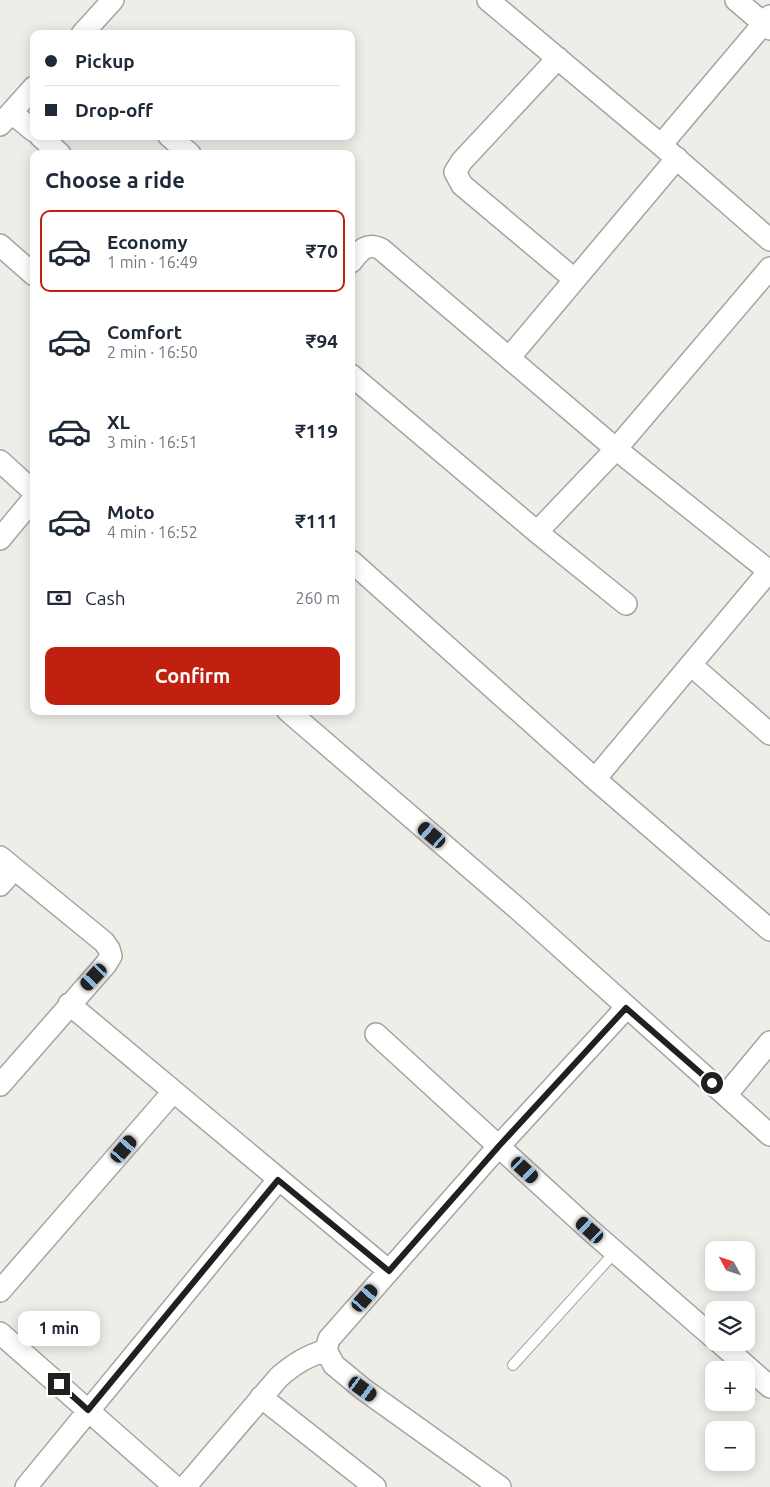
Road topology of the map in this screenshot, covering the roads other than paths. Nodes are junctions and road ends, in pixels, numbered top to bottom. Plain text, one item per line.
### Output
1 (113, 0) edge
2 (488, 0) edge
3 (736, 0) edge
4 (768, 23) edge
5 (86, 30) edge
6 (558, 58) junction
7 (30, 92) edge
8 (6, 119) edge
9 (30, 129) edge
10 (44, 140) edge
11 (174, 140) edge
12 (56, 150) edge
13 (185, 150) edge
14 (669, 152) junction
15 (770, 240) edge
16 (0, 245) edge
17 (355, 257) edge
18 (770, 268) edge
19 (30, 272) edge
20 (574, 279) junction
21 (508, 358) junction
22 (355, 378) edge
23 (616, 449) junction
24 (0, 461) edge
25 (30, 488) edge
26 (30, 503) edge
27 (537, 532) junction
28 (0, 539) edge
29 (355, 565) edge
30 (770, 570) edge
31 (626, 604) dead end
32 (691, 665) junction
33 (293, 715) edge
34 (770, 734) edge
35 (596, 779) junction
36 (7, 863) edge
37 (0, 886) edge
38 (770, 930) edge
39 (69, 1004) junction
40 (626, 1008) junction
41 (376, 1034) dead end
42 (770, 1042) edge
43 (0, 1085) edge
44 (173, 1092) junction
45 (726, 1095) junction
46 (770, 1135) edge
47 (499, 1146) junction
48 (278, 1180) junction
49 (615, 1252) junction
50 (389, 1271) junction
51 (0, 1291) edge
52 (705, 1330) edge
53 (0, 1333) edge
54 (326, 1350) junction
55 (728, 1351) edge
56 (513, 1365) dead end
57 (770, 1387) edge
58 (261, 1397) junction
59 (88, 1410) junction
60 (485, 1483) edge
61 (26, 1487) edge
62 (175, 1487) edge
63 (185, 1487) edge
64 (375, 1487) edge

1 - 5 street
2 - 6 street
3 - 4 street
4 - 14 street
6 - 14 street
6 - 20 street
7 - 8 street
8 - 9 street
10 - 12 street
11 - 13 street
14 - 15 street
14 - 20 street
16 - 19 street
17 - 21 street
18 - 23 street
20 - 21 street
21 - 23 street
22 - 27 street
23 - 27 street
23 - 30 street
24 - 25 street
26 - 28 street
27 - 31 street
29 - 35 street
30 - 32 street
32 - 34 street
32 - 35 street
33 - 40 street
35 - 38 street
36 - 37 street
36 - 39 street
39 - 43 street
39 - 44 street
40 - 45 street
40 - 47 street
41 - 47 street
42 - 45 street
44 - 48 street
44 - 51 street
45 - 46 street
47 - 49 street
47 - 50 street
48 - 50 street
48 - 59 street
49 - 52 street
49 - 56 lane
50 - 54 street
53 - 59 street
54 - 58 street
54 - 60 street
55 - 57 street
58 - 63 street
58 - 64 street
59 - 61 street
59 - 62 street

